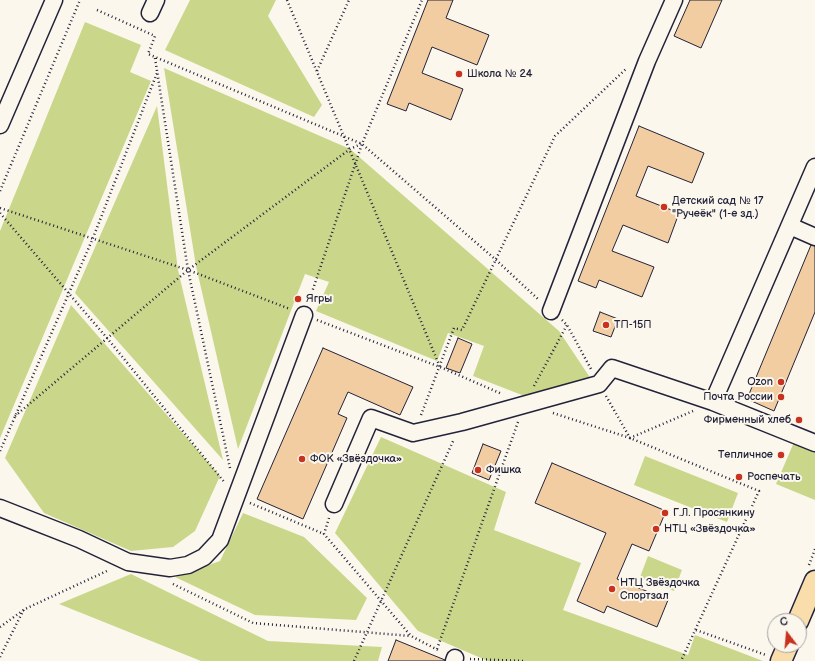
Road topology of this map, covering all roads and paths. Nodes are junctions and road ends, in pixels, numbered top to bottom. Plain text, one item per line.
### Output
1 (54, 0) edge
2 (80, 0) edge
3 (287, 0) edge
4 (349, 0) edge
5 (422, 0) edge
6 (674, 0) edge
7 (97, 10) dead end
8 (155, 58) junction
9 (647, 62) junction
10 (317, 71) junction
11 (158, 72) junction
12 (0, 125) edge
13 (346, 138) junction
14 (362, 144) junction
15 (350, 149) junction
16 (355, 164) junction
17 (815, 167) edge
18 (0, 191) edge
19 (0, 208) edge
20 (0, 213) edge
21 (790, 226) junction
22 (815, 237) edge
23 (93, 238) junction
24 (495, 260) junction
25 (188, 270) junction
26 (69, 294) junction
27 (551, 311) junction
28 (304, 315) junction
29 (567, 325) junction
30 (107, 338) junction
31 (440, 367) junction
32 (599, 384) junction
33 (713, 402) junction
34 (525, 404) junction
35 (15, 416) junction
36 (462, 422) junction
37 (413, 433) junction
38 (630, 438) junction
39 (815, 443) edge
40 (0, 451) edge
41 (237, 498) junction
42 (334, 504) joint
43 (0, 508) edge
44 (324, 534) junction
45 (128, 562) junction
46 (170, 582) dead end
47 (814, 587) edge
48 (381, 600) junction
49 (25, 609) junction
50 (802, 613) edge
51 (0, 627) edge
52 (696, 630) junction
53 (367, 631) junction
54 (411, 636) junction
55 (0, 657) edge
56 (777, 659) edge
57 (455, 660) edge
58 (354, 661) edge
59 (525, 661) edge
60 (681, 661) edge

1 - 12 street
2 - 18 path
3 - 10 path
4 - 10 path
5 - 14 path
6 - 9 street
7 - 8 path
8 - 11 path
8 - 13 path
9 - 24 path
9 - 27 street
10 - 13 path
11 - 23 path
11 - 25 path
13 - 14 path
13 - 15 path
14 - 15 path
14 - 16 path
14 - 24 path
15 - 16 path
15 - 25 path
16 - 28 path
16 - 31 path
17 - 21 street
19 - 23 path
20 - 26 path
21 - 22 street
21 - 33 street
23 - 25 path
23 - 26 path
24 - 27 path
24 - 31 path
25 - 28 path
25 - 30 path
25 - 41 path
26 - 30 path
26 - 35 path
27 - 29 path
28 - 31 path
28 - 41 street
29 - 32 path
29 - 34 path
30 - 35 path
30 - 41 path
31 - 34 path
31 - 37 path
32 - 33 street
32 - 34 street
32 - 38 path
33 - 38 path
33 - 39 street
34 - 36 street
34 - 38 path
34 - 54 path
35 - 40 path
36 - 37 street
36 - 48 path
37 - 42 street
38 - 52 path
41 - 44 path
41 - 45 street
42 - 44 path
43 - 45 street
44 - 48 path
45 - 49 path
46 - 53 path
47 - 50 main road
48 - 53 path
48 - 54 path
49 - 51 path
49 - 55 path
52 - 56 path
52 - 60 path
53 - 54 path
53 - 58 path
57 - 59 path

